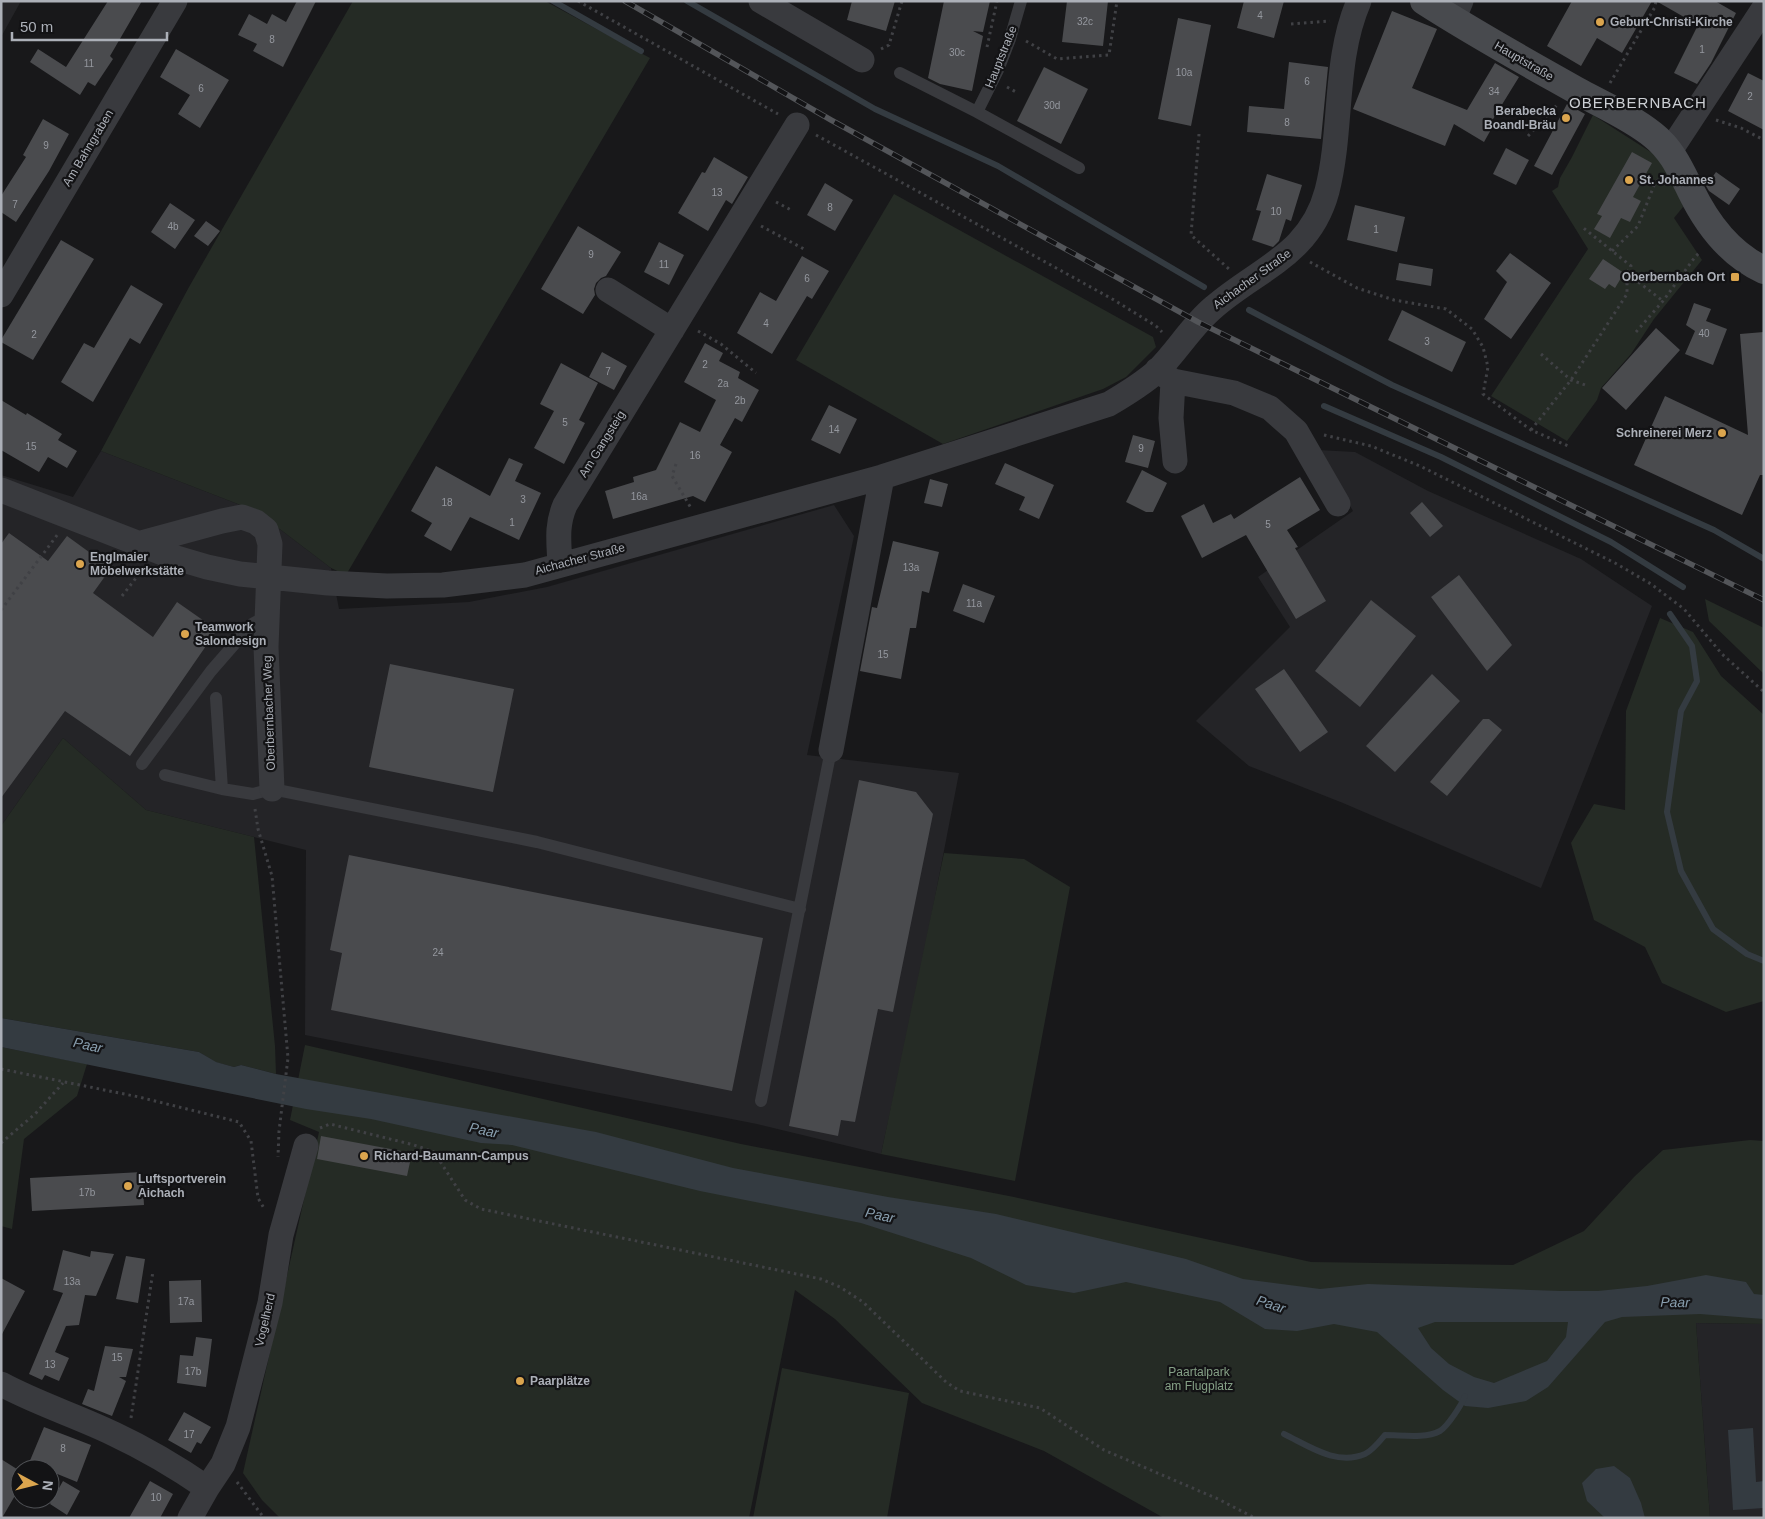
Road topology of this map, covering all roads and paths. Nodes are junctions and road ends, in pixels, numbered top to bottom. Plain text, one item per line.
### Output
1 (175, 1) edge
2 (578, 1) edge
3 (761, 1) edge
4 (902, 1) edge
5 (1021, 1) edge
6 (1117, 1) edge
7 (1424, 1) edge
8 (1656, 1) edge
9 (1764, 8) edge
10 (1355, 10) edge
11 (1457, 11) edge
12 (1291, 24) dead end
13 (1012, 33) junction
14 (862, 60) joint
15 (900, 73) dead end
16 (1572, 88) junction
17 (1598, 102) junction
18 (977, 112) junction
19 (1695, 112) junction
20 (798, 125) junction
21 (1200, 134) dead end
22 (1528, 136) dead end
23 (1764, 140) edge
24 (1675, 159) junction
25 (1079, 168) dead end
26 (742, 215) junction
27 (1581, 226) dead end
28 (1718, 235) junction
29 (1294, 249) junction
30 (804, 250) dead end
31 (1612, 251) junction
32 (1764, 270) edge
33 (1627, 274) junction
34 (1246, 284) junction
35 (608, 290) dead end
36 (1, 295) edge
37 (1663, 301) junction
38 (675, 325) junction
39 (1636, 332) dead end
40 (1177, 346) junction
41 (1541, 354) dead end
42 (756, 373) dead end
43 (1165, 375) junction
44 (1571, 380) junction
45 (1588, 386) dead end
46 (1531, 430) junction
47 (1296, 431) junction
48 (1568, 446) dead end
49 (1175, 461) dead end
50 (676, 464) dead end
51 (882, 476) junction
52 (5, 499) edge
53 (1338, 504) dead end
54 (71, 517) junction
55 (702, 526) junction
56 (149, 547) junction
57 (560, 564) junction
58 (269, 578) junction
59 (122, 596) dead end
60 (1, 610) edge
61 (267, 616) junction
62 (1764, 692) edge
63 (216, 698) dead end
64 (831, 750) joint
65 (142, 764) dead end
66 (165, 775) dead end
67 (272, 789) junction
68 (222, 790) junction
69 (800, 909) junction
70 (282, 995) dead end
71 (1, 1069) edge
72 (63, 1083) junction
73 (761, 1101) dead end
74 (279, 1131) dead end
75 (1, 1143) edge
76 (306, 1146) joint
77 (281, 1235) junction
78 (153, 1270) dead end
79 (1, 1384) edge
80 (128, 1441) junction
81 (223, 1464) junction
82 (207, 1488) junction
83 (190, 1518) edge
84 (264, 1518) edge
85 (1255, 1518) edge

1 - 36 street, Am Bahngraben
2 - 20 path
3 - 14 street
4 - 14 path
5 - 13 lane, Hauptstraße
6 - 13 path
7 - 11 street, Hauptstraße
8 - 17 path
9 - 19 street
10 - 12 path
10 - 29 street, Aichacher Straße
11 - 16 street, Hauptstraße
13 - 18 lane, Hauptstraße
15 - 18 lane
16 - 17 street, Hauptstraße
16 - 22 path
17 - 24 street, Hauptstraße
18 - 25 lane
19 - 23 path
19 - 24 street
20 - 26 street, Am Gangsteig
20 - 40 path
21 - 34 path
24 - 28 street, Hauptstraße
24 - 31 path
26 - 30 path
26 - 38 street, Am Gangsteig
27 - 31 path
28 - 32 street, Hauptstraße
28 - 37 path
29 - 34 street, Aichacher Straße
29 - 46 path
31 - 33 path
33 - 37 path
33 - 44 path
34 - 40 street, Aichacher Straße
35 - 38 street
37 - 39 path
38 - 42 path
38 - 57 street, Am Gangsteig
40 - 43 street, Aichacher Straße
41 - 44 path
43 - 47 street
43 - 49 street
43 - 51 street, Aichacher Straße
44 - 45 path
44 - 46 path
46 - 48 path
47 - 53 street
47 - 62 path
50 - 55 path
51 - 55 street, Aichacher Straße
51 - 64 street
52 - 54 street
54 - 56 street
54 - 60 path
55 - 57 street, Aichacher Straße
56 - 58 street
56 - 58 street, Oberbernbacher Weg
56 - 59 path
57 - 58 street, Aichacher Straße
58 - 61 street, Oberbernbacher Weg
61 - 65 lane
61 - 67 street, Oberbernbacher Weg
63 - 68 lane
64 - 69 lane
66 - 68 lane
67 - 68 lane
67 - 69 lane
69 - 73 lane
70 - 74 path
71 - 72 path
72 - 75 path
72 - 77 path
76 - 77 street, Vogelherd
76 - 85 path
77 - 81 street, Vogelherd
78 - 80 path
79 - 80 street
80 - 82 street
81 - 82 street, Vogelherd
81 - 84 path
82 - 83 street, Vogelherd

